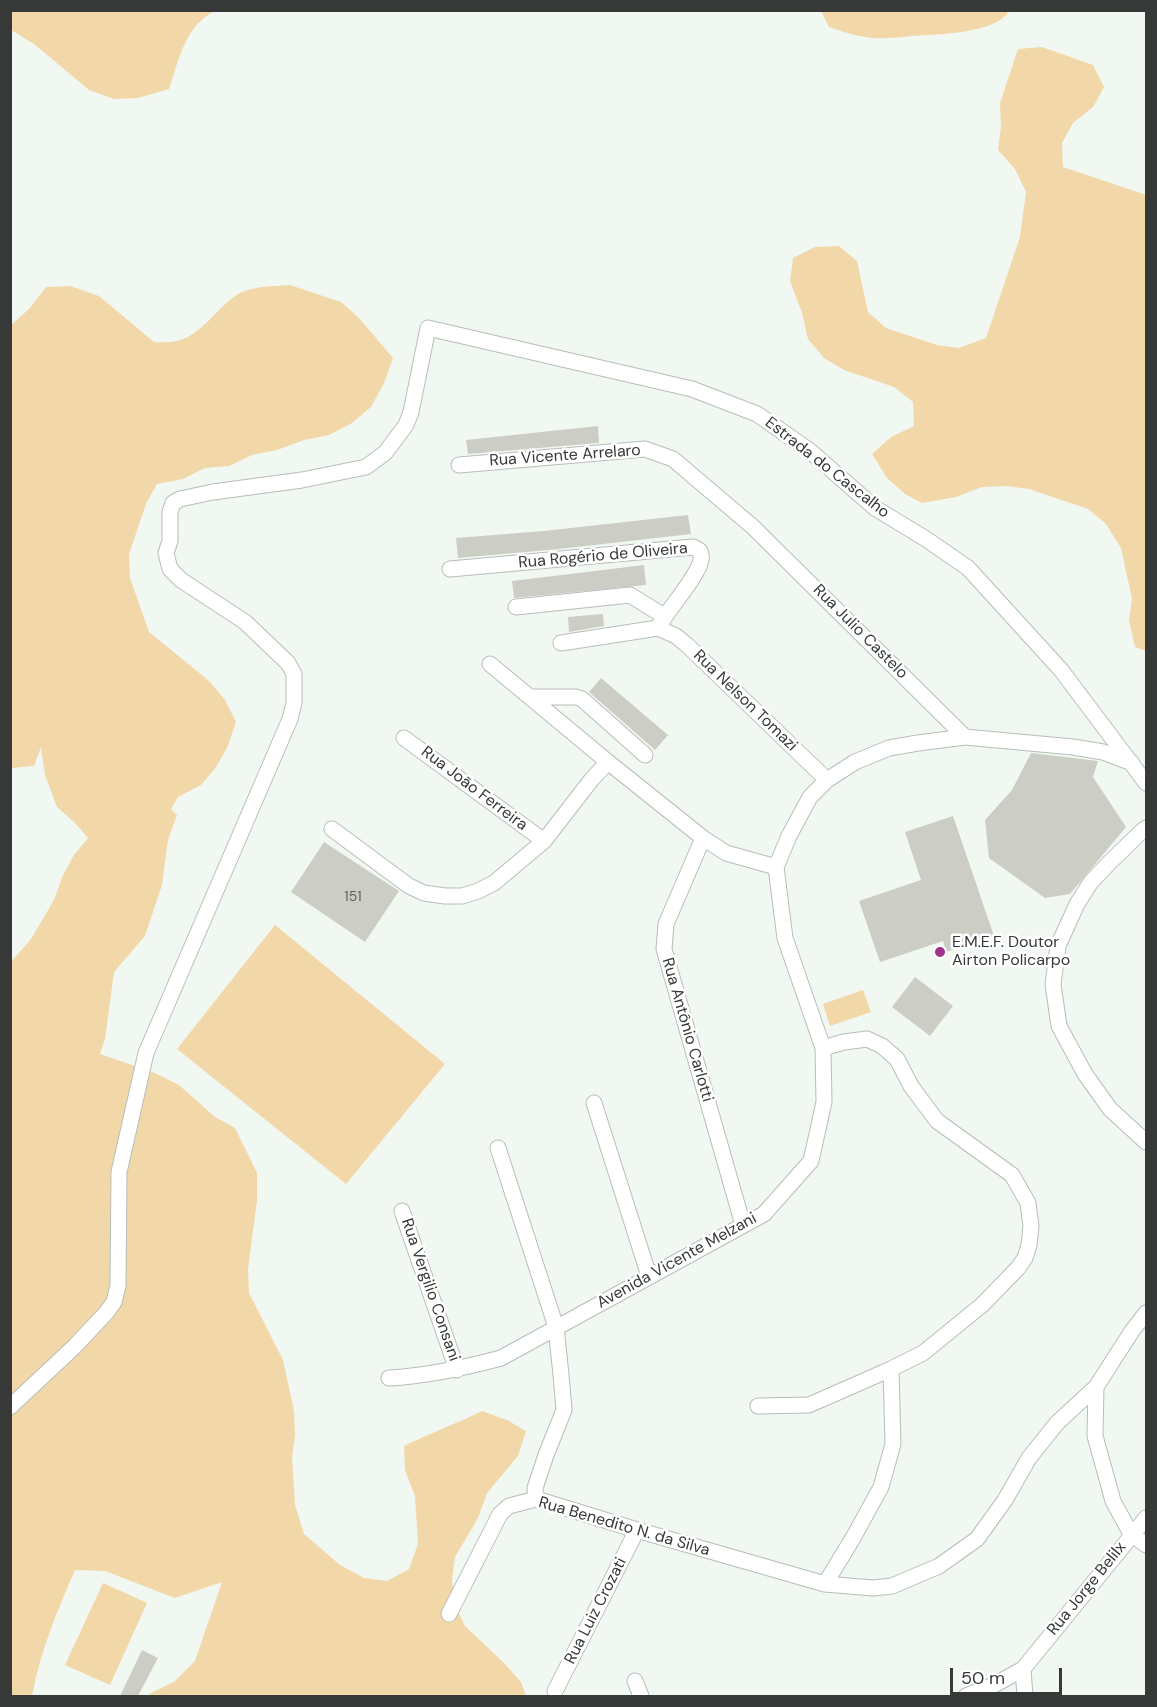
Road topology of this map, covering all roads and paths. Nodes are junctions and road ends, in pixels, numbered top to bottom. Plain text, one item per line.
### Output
1 (459, 465) dead end
2 (753, 527) joint
3 (450, 569) dead end
4 (516, 607) dead end
5 (661, 622) junction
6 (561, 643) dead end
7 (490, 664) dead end
8 (530, 697) junction
9 (965, 737) junction
10 (404, 738) dead end
11 (645, 755) dead end
12 (608, 762) junction
13 (1132, 763) junction
14 (827, 780) junction
15 (1146, 783) edge
16 (1146, 828) edge
17 (332, 829) dead end
18 (703, 838) junction
19 (544, 841) junction
20 (776, 867) junction
21 (824, 1048) junction
22 (594, 1103) dead end
23 (1146, 1142) edge
24 (498, 1148) dead end
25 (402, 1211) dead end
26 (743, 1225) junction
27 (649, 1276) junction
28 (1146, 1313) edge
29 (556, 1327) junction
30 (457, 1370) junction
31 (891, 1370) junction
32 (389, 1378) dead end
33 (1096, 1387) junction
34 (758, 1406) dead end
35 (10, 1407) edge
36 (536, 1499) junction
37 (1146, 1518) edge
38 (637, 1530) junction
39 (1131, 1534) junction
40 (1146, 1545) edge
41 (825, 1584) junction
42 (448, 1614) dead end
43 (1023, 1669) junction
44 (635, 1681) dead end
45 (555, 1691) dead end
46 (641, 1696) edge
47 (966, 1696) edge
48 (1025, 1696) edge

1 - 2 street, Rua Vicente Arrelaro
2 - 9 street, Rua Julio Castelo
3 - 5 street, Rua Rogério de Oliveira
4 - 5 street, Rua Nelson Tomazi
5 - 6 street
5 - 14 street, Rua Nelson Tomazi
7 - 8 street
8 - 11 street
8 - 12 street
9 - 13 street, Avenida Vicente Melzani
9 - 14 street, Avenida Vicente Melzani
10 - 19 street, Rua João Ferreira
12 - 18 street
12 - 19 street
13 - 15 street, Estrada do Cascalho
13 - 35 street, Estrada do Cascalho
14 - 20 street, Avenida Vicente Melzani
16 - 23 street
17 - 19 street
18 - 20 street
18 - 26 street, Rua Antônio Carlotti
20 - 21 street, Avenida Vicente Melzani
21 - 26 street, Avenida Vicente Melzani
21 - 31 street
22 - 27 street
24 - 29 street
25 - 30 street, Rua Vergilio Consani
26 - 27 street, Avenida Vicente Melzani
27 - 29 street, Avenida Vicente Melzani
28 - 33 street, Rua Benedito N. da Silva
29 - 30 street, Avenida Vicente Melzani
29 - 36 street
30 - 32 street, Avenida Vicente Melzani
31 - 34 street
31 - 41 street
33 - 39 street
33 - 41 street, Rua Benedito N. da Silva
36 - 38 street, Rua Benedito N. da Silva
36 - 42 street, Rua Benedito N. da Silva
37 - 39 street, Rua Jorge Belilx
38 - 41 street, Rua Benedito N. da Silva
38 - 45 street, Rua Luiz Crozati
39 - 40 street
39 - 43 street, Rua Jorge Belilx
43 - 47 street, Rua Jorge Belilx
43 - 48 street
44 - 46 street

